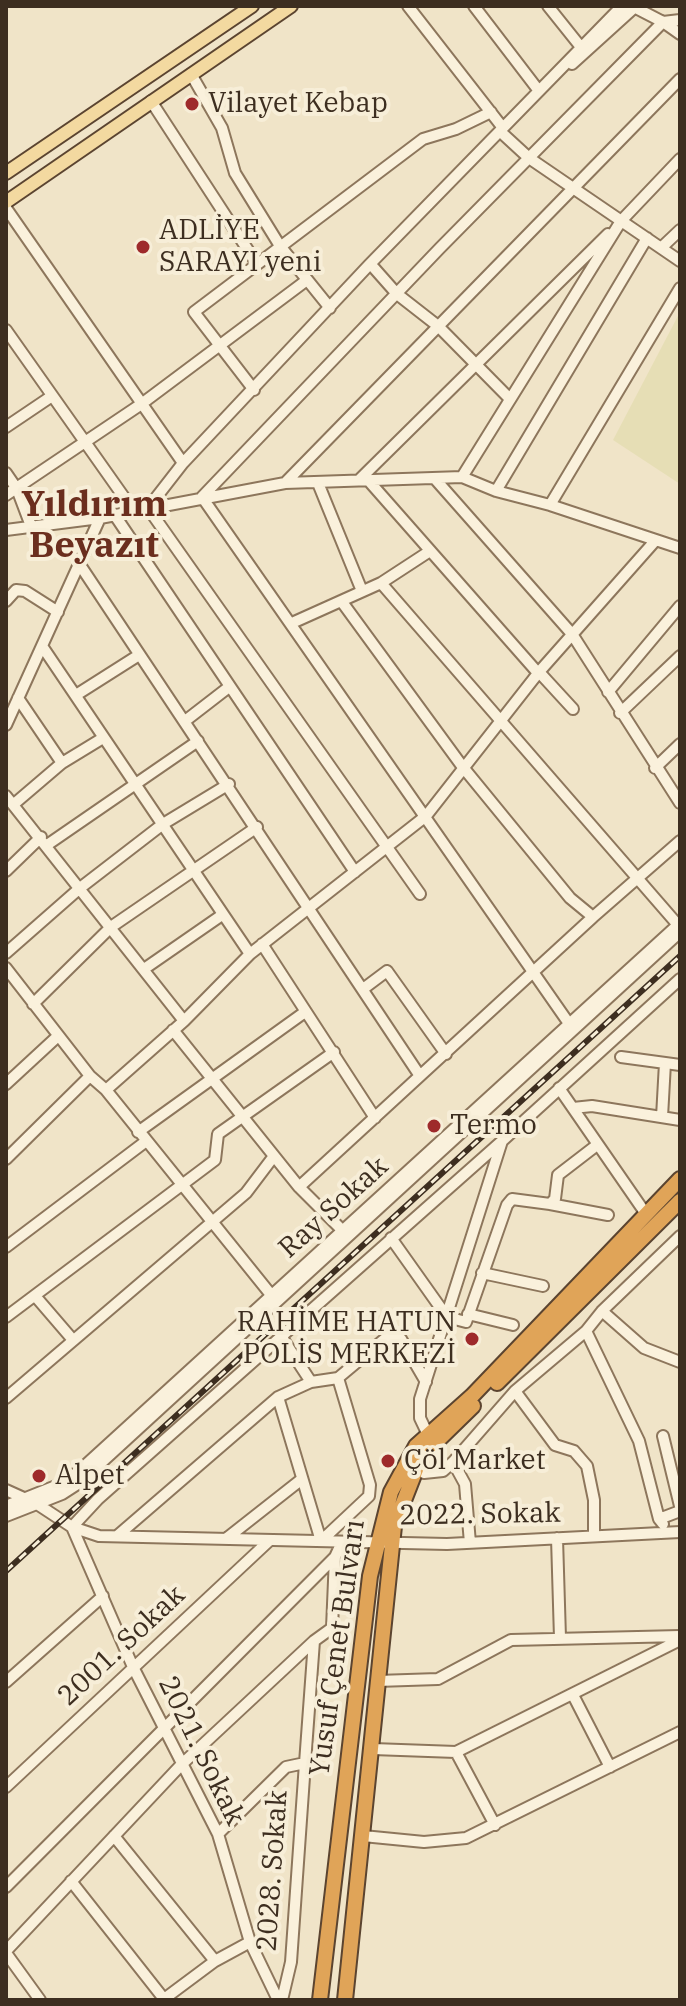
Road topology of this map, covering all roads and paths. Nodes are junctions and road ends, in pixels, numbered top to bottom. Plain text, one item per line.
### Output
1 (252, 6) edge
2 (408, 6) edge
3 (474, 6) edge
4 (548, 6) edge
5 (622, 6) edge
6 (635, 6) edge
7 (284, 8) edge
8 (240, 11) edge
9 (680, 20) edge
10 (663, 22) junction
11 (680, 34) edge
12 (580, 46) junction
13 (191, 74) junction
14 (680, 79) edge
15 (539, 91) junction
16 (151, 101) junction
17 (491, 112) junction
18 (504, 131) junction
19 (29, 158) junction
20 (529, 158) junction
21 (680, 159) edge
22 (6, 161) edge
23 (6, 173) edge
24 (572, 188) junction
25 (6, 202) edge
26 (6, 208) edge
27 (621, 221) junction
28 (680, 230) edge
29 (647, 238) junction
30 (280, 246) junction
31 (661, 248) junction
32 (680, 261) edge
33 (257, 264) junction
34 (374, 268) junction
35 (307, 280) junction
36 (680, 288) edge
37 (397, 294) junction
38 (330, 308) junction
39 (438, 326) junction
40 (6, 330) edge
41 (220, 346) junction
42 (476, 366) junction
43 (254, 390) junction
44 (52, 396) junction
45 (510, 399) junction
46 (140, 405) junction
47 (6, 427) edge
48 (85, 442) junction
49 (183, 463) junction
50 (6, 473) edge
51 (462, 477) junction
52 (364, 480) junction
53 (436, 480) junction
54 (285, 483) junction
55 (318, 483) junction
56 (17, 489) junction
57 (496, 491) junction
58 (6, 495) edge
59 (202, 497) junction
60 (550, 505) junction
61 (150, 507) junction
62 (133, 510) junction
63 (114, 514) junction
64 (100, 518) junction
65 (31, 526) junction
66 (6, 530) edge
67 (655, 541) junction
68 (680, 548) edge
69 (430, 551) junction
70 (80, 565) junction
71 (381, 583) junction
72 (362, 591) junction
73 (6, 601) edge
74 (342, 602) junction
75 (680, 606) edge
76 (58, 612) junction
77 (292, 623) junction
78 (572, 634) junction
79 (42, 646) junction
80 (139, 655) junction
81 (680, 656) edge
82 (539, 673) junction
83 (229, 687) junction
84 (608, 692) junction
85 (76, 695) junction
86 (18, 698) junction
87 (573, 709) dead end
88 (620, 713) junction
89 (501, 718) junction
90 (185, 721) junction
91 (6, 725) edge
92 (103, 738) junction
93 (198, 741) junction
94 (680, 744) edge
95 (62, 763) junction
96 (462, 766) junction
97 (655, 768) junction
98 (134, 783) junction
99 (229, 784) junction
100 (10, 800) edge
101 (680, 803) edge
102 (426, 816) junction
103 (163, 824) junction
104 (257, 827) junction
105 (44, 841) junction
106 (680, 841) edge
107 (387, 848) junction
108 (6, 871) edge
109 (193, 871) junction
110 (355, 872) junction
111 (638, 878) junction
112 (80, 888) junction
113 (420, 894) dead end
114 (311, 907) junction
115 (222, 915) junction
116 (593, 917) junction
117 (111, 927) junction
118 (679, 927) edge
119 (262, 944) junction
120 (6, 953) edge
121 (250, 954) junction
122 (6, 968) edge
123 (144, 969) junction
124 (533, 969) junction
125 (680, 979) edge
126 (363, 989) junction
127 (33, 1004) junction
128 (305, 1012) junction
129 (184, 1021) junction
130 (570, 1025) junction
131 (173, 1030) junction
132 (58, 1036) junction
133 (334, 1052) junction
134 (446, 1054) junction
135 (621, 1057) dead end
136 (665, 1063) junction
137 (680, 1065) edge
138 (90, 1076) junction
139 (420, 1076) junction
140 (212, 1078) junction
141 (6, 1084) edge
142 (559, 1088) junction
143 (106, 1090) junction
144 (573, 1108) junction
145 (244, 1116) junction
146 (662, 1117) junction
147 (375, 1118) junction
148 (680, 1120) edge
149 (138, 1132) junction
150 (502, 1141) junction
151 (145, 1142) junction
152 (597, 1145) junction
153 (274, 1156) junction
154 (6, 1159) edge
155 (680, 1179) edge
156 (182, 1184) junction
157 (299, 1187) junction
158 (680, 1201) edge
159 (550, 1204) junction
160 (646, 1214) junction
161 (608, 1215) dead end
162 (210, 1221) junction
163 (343, 1231) junction
164 (680, 1236) edge
165 (391, 1238) junction
166 (6, 1247) edge
167 (482, 1273) junction
168 (543, 1286) dead end
169 (272, 1296) junction
170 (36, 1297) junction
171 (602, 1311) junction
172 (468, 1314) junction
173 (6, 1317) edge
174 (447, 1317) junction
175 (513, 1325) dead end
176 (586, 1331) junction
177 (281, 1336) junction
178 (73, 1340) junction
179 (680, 1362) edge
180 (338, 1378) junction
181 (311, 1382) junction
182 (426, 1382) junction
183 (515, 1391) junction
184 (278, 1397) junction
185 (6, 1398) edge
186 (663, 1436) dead end
187 (430, 1440) junction
188 (453, 1462) junction
189 (424, 1473) dead end
190 (302, 1479) junction
191 (6, 1490) edge
192 (32, 1501) junction
193 (6, 1506) edge
194 (680, 1509) edge
195 (6, 1516) edge
196 (659, 1519) junction
197 (72, 1527) junction
198 (674, 1532) edge
199 (117, 1536) junction
200 (594, 1536) junction
201 (227, 1538) junction
202 (557, 1538) junction
203 (270, 1540) junction
204 (321, 1541) junction
205 (384, 1541) junction
206 (342, 1542) junction
207 (470, 1543) junction
208 (335, 1557) junction
209 (103, 1596) junction
210 (560, 1638) junction
211 (680, 1638) edge
212 (314, 1641) junction
213 (133, 1667) junction
214 (377, 1681) junction
215 (6, 1682) edge
216 (573, 1695) junction
217 (166, 1727) junction
218 (680, 1732) edge
219 (373, 1749) junction
220 (456, 1752) junction
221 (305, 1763) junction
222 (181, 1765) junction
223 (610, 1767) junction
224 (6, 1787) edge
225 (495, 1825) junction
226 (218, 1834) junction
227 (114, 1836) junction
228 (363, 1836) junction
229 (71, 1881) junction
230 (6, 1887) edge
231 (250, 1942) junction
232 (6, 1952) edge
233 (215, 1961) junction
234 (163, 1999) edge
235 (278, 1999) edge
236 (40, 2000) edge
237 (320, 2000) edge
238 (345, 2000) edge

1 - 8 main road
2 - 17 street
3 - 15 street
4 - 12 street
5 - 12 street
6 - 10 street
6 - 18 street
7 - 13 main road
8 - 19 main road
9 - 10 street
10 - 11 street
10 - 20 street
12 - 15 street
13 - 16 main road
13 - 30 street
14 - 24 street
15 - 18 street
16 - 25 main road
16 - 33 street
17 - 18 street
17 - 30 street
18 - 20 street
18 - 34 street
18 - 38 street
19 - 22 main road
19 - 23 main road
20 - 24 street
20 - 37 street
21 - 27 street
24 - 27 street
24 - 39 street
26 - 46 street
27 - 29 street
27 - 42 street
27 - 45 street
28 - 31 street
29 - 31 street
29 - 57 street
30 - 33 street
30 - 35 street
31 - 32 street
33 - 41 street
34 - 37 street
34 - 61 street
35 - 38 street
35 - 41 street
36 - 60 street
37 - 39 street
37 - 59 street
38 - 43 street
39 - 42 street
39 - 54 street
40 - 44 street
41 - 43 street
41 - 46 street
42 - 45 street
42 - 52 street
43 - 49 street
44 - 47 street
44 - 48 street
45 - 51 street
46 - 48 street
46 - 49 street
48 - 56 street
48 - 62 street
49 - 61 street
50 - 56 street
51 - 53 street
51 - 57 street
52 - 53 street
52 - 55 street
52 - 69 street
53 - 78 street
54 - 55 street
54 - 59 street
55 - 72 street
56 - 58 street
56 - 65 street
57 - 60 street
59 - 61 street
59 - 77 street
60 - 67 street
61 - 62 street
61 - 107 street
62 - 63 street
63 - 64 street
63 - 83 street
64 - 65 street
64 - 70 street
65 - 66 street
67 - 68 street
67 - 78 street
69 - 71 street
69 - 82 street
70 - 76 street
70 - 80 street
71 - 72 street
71 - 89 street
72 - 74 street
73 - 76 street
74 - 77 street
74 - 96 street
75 - 84 street
76 - 79 street
77 - 102 street
78 - 82 street
78 - 84 street
79 - 85 street
79 - 86 street
80 - 85 street
80 - 90 street
81 - 88 street
82 - 87 street
82 - 89 street
83 - 90 street
83 - 110 street
84 - 88 street
85 - 92 street
86 - 91 street
86 - 95 street
88 - 97 street
89 - 96 street
89 - 111 street
90 - 93 street
92 - 95 street
92 - 98 street
93 - 98 street
93 - 99 street
94 - 97 street
95 - 100 street
96 - 102 street
96 - 116 street
97 - 101 street
98 - 103 street
98 - 105 street
99 - 103 street
99 - 104 street
100 - 105 street
102 - 107 street
102 - 124 street
103 - 109 street
103 - 112 street
104 - 109 street
104 - 114 street
105 - 108 street
105 - 112 street
106 - 111 street
107 - 110 street
107 - 113 street
109 - 115 street
109 - 117 street
110 - 114 street
111 - 116 street
111 - 118 street
112 - 117 street
112 - 120 street
114 - 119 street
114 - 126 street
115 - 121 street
115 - 123 street
116 - 124 street
117 - 123 street
117 - 127 street
118 - 130 street, Ray Sokak
118 - 192 street
119 - 121 street
119 - 128 street
121 - 129 street
122 - 127 street
123 - 129 street
124 - 130 street
124 - 134 street
125 - 142 street
126 - 134 street
126 - 139 street
127 - 132 street
128 - 133 street
128 - 140 street
129 - 131 street
130 - 163 street, Ray Sokak
131 - 140 street
131 - 143 street
132 - 138 street
132 - 141 street
133 - 145 street
133 - 147 street
134 - 139 street
135 - 136 street
136 - 137 street
136 - 146 street
138 - 143 street
138 - 154 street
139 - 147 street
140 - 145 street
140 - 149 street
142 - 144 street
142 - 150 street
143 - 149 street
144 - 146 street
144 - 152 street
145 - 153 street
145 - 156 street
146 - 148 street
147 - 157 street
149 - 151 street
150 - 165 street
150 - 174 street
151 - 156 street
151 - 166 street
152 - 159 street
152 - 160 street
153 - 157 street
153 - 162 street
155 - 160 highway, Yusuf Çenet Bulvarı
156 - 162 street
156 - 170 street
157 - 163 street
158 - 187 highway, Yusuf Çenet Bulvarı
159 - 161 street
159 - 167 street
160 - 187 highway, Yusuf Çenet Bulvarı
162 - 169 street
162 - 178 street
163 - 169 street, Ray Sokak
164 - 171 street
165 - 174 street
165 - 177 street
167 - 168 street
167 - 172 street
169 - 192 street, Ray Sokak
170 - 173 street
170 - 178 street
171 - 176 street
171 - 179 street
172 - 174 street
172 - 175 street
174 - 182 street
176 - 183 street
176 - 196 street
177 - 181 street
177 - 197 street
178 - 185 street
180 - 181 street
180 - 182 street
180 - 204 street
181 - 184 street
182 - 187 street
183 - 188 street
183 - 200 street
184 - 190 street
184 - 199 street
186 - 194 street
187 - 205 highway, Yusuf Çenet Bulvarı
188 - 189 street
188 - 207 street
190 - 201 street
190 - 204 street
191 - 192 street
192 - 193 street, Ray Sokak
192 - 195 street
192 - 197 street
194 - 196 street
196 - 198 street
197 - 199 street, 2022. Sokak
197 - 209 street, 2021. Sokak
198 - 200 street, 2022. Sokak
199 - 201 street, 2022. Sokak
200 - 202 street, 2022. Sokak
201 - 203 street, 2022. Sokak
202 - 207 street, 2022. Sokak
202 - 210 street
203 - 204 street, 2022. Sokak
203 - 213 street, 2001. Sokak
204 - 206 street, 2022. Sokak
205 - 206 street, 2022. Sokak
205 - 207 street, 2022. Sokak
205 - 214 highway, Yusuf Çenet Bulvarı
205 - 237 highway, Yusuf Çenet Bulvarı
206 - 208 street
208 - 212 street
208 - 217 street
209 - 213 street, 2021. Sokak
209 - 215 street
210 - 211 street
210 - 214 street
211 - 216 street
212 - 221 street
212 - 222 street
213 - 217 street, 2021. Sokak
213 - 224 street, 2001. Sokak
214 - 219 highway, Yusuf Çenet Bulvarı
216 - 220 street
216 - 223 street
217 - 222 street, 2021. Sokak
217 - 230 street
218 - 223 street
219 - 220 street
219 - 228 highway, Yusuf Çenet Bulvarı
220 - 225 street
221 - 226 street, 2028. Sokak
221 - 235 street, 2028. Sokak
222 - 226 street, 2021. Sokak
222 - 227 street
223 - 225 street
225 - 228 street
226 - 231 street, 2021. Sokak
227 - 229 street
227 - 233 street
228 - 238 highway, Yusuf Çenet Bulvarı
229 - 232 street
229 - 234 street
231 - 233 street
231 - 235 street, 2021. Sokak
232 - 236 street
233 - 234 street

